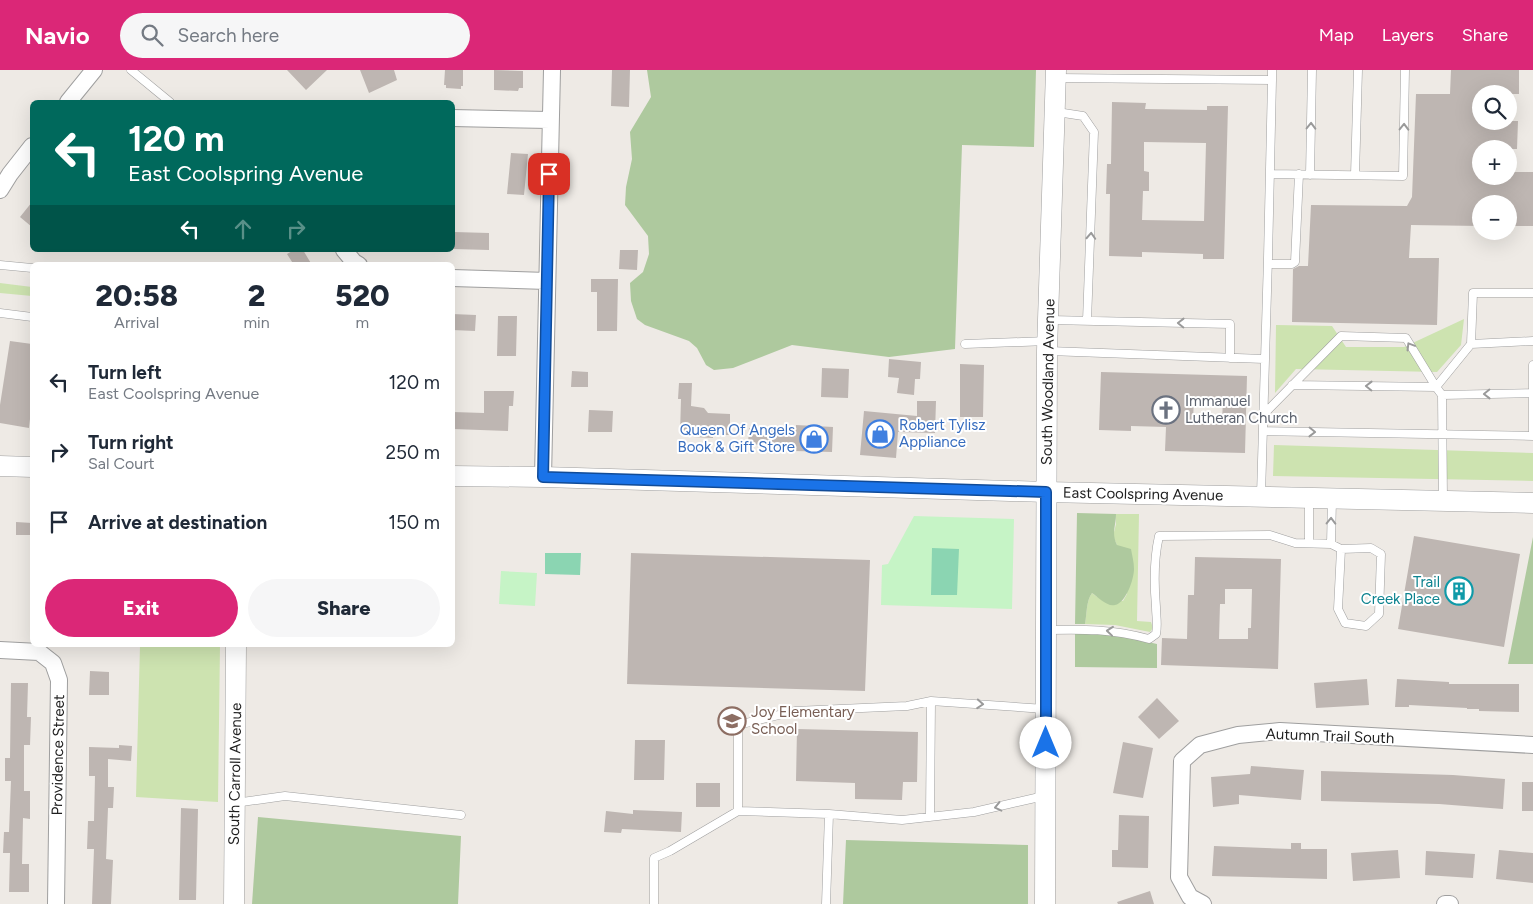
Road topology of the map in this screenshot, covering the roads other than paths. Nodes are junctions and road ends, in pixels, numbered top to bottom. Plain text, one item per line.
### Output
1 (131, 70) edge
2 (552, 70) edge
3 (1250, 70) edge
4 (1272, 70) edge
5 (1312, 70) edge
6 (1358, 70) edge
7 (1405, 70) edge
8 (88, 72) edge
9 (1056, 74) edge
10 (1250, 80) junction
11 (1272, 80) junction
12 (69, 100) edge
13 (168, 100) edge
14 (1055, 111) junction
15 (455, 118) edge
16 (550, 120) junction
17 (30, 148) edge
18 (1270, 174) junction
19 (1299, 174) junction
20 (1310, 175) junction
21 (1355, 175) junction
22 (2, 182) edge
23 (346, 252) edge
24 (354, 262) edge
25 (1268, 264) junction
26 (0, 265) edge
27 (30, 268) edge
28 (455, 278) edge
29 (547, 281) junction
30 (1533, 293) edge
31 (0, 314) edge
32 (30, 317) edge
33 (1048, 320) junction
34 (1087, 321) junction
35 (1533, 341) edge
36 (965, 344) dead end
37 (1470, 344) junction
38 (1047, 346) junction
39 (1230, 358) junction
40 (1264, 359) junction
41 (1533, 365) edge
42 (1292, 385) junction
43 (1436, 388) junction
44 (1532, 393) edge
45 (1442, 395) junction
46 (1263, 415) junction
47 (1263, 431) junction
48 (1442, 434) junction
49 (0, 466) edge
50 (30, 467) edge
51 (455, 476) edge
52 (543, 477) junction
53 (1046, 492) junction
54 (1261, 497) junction
55 (1309, 498) junction
56 (1332, 499) junction
57 (1443, 501) junction
58 (1533, 503) edge
59 (1309, 543) junction
60 (1331, 544) junction
61 (1340, 549) junction
62 (1046, 630) junction
63 (236, 647) edge
64 (0, 650) edge
65 (931, 702) junction
66 (1046, 709) junction
67 (1533, 745) edge
68 (1045, 795) junction
69 (235, 803) junction
70 (738, 811) junction
71 (829, 814) junction
72 (461, 815) dead end
73 (930, 817) junction
74 (1196, 901) edge
75 (56, 904) edge
76 (234, 904) edge
77 (654, 904) edge
78 (826, 904) edge
79 (1045, 904) edge
80 (1445, 904) edge
81 (1450, 904) edge

1 - 13 lane
2 - 16 street
3 - 10 lane
4 - 11 lane
20 -> 5 lane
6 - 21 lane
21 -> 7 lane
8 - 12 street
9 - 10 lane
9 - 14 street, South Woodland Avenue
10 - 11 lane
11 - 18 lane
14 - 33 street, South Woodland Avenue
34 -> 14 lane
15 - 16 street
16 - 29 street
17 - 22 street
18 - 19 lane
18 - 25 lane
19 - 20 lane
19 - 25 lane
20 - 21 lane
23 - 24 street
25 - 40 lane
26 - 27 lane
28 - 29 street
29 - 52 street
30 - 37 lane
31 - 32 lane
33 - 34 lane
33 - 38 street, South Woodland Avenue
39 -> 34 lane
35 - 37 lane
36 - 38 lane
37 - 43 lane
38 - 39 lane
38 - 53 street, South Woodland Avenue
39 - 40 lane
40 - 46 lane
41 - 44 lane
43 -> 42 lane
43 -> 42 lane
42 - 46 lane
43 - 45 lane
44 -> 45 lane
44 - 48 lane
45 - 48 lane
46 - 47 lane
47 -> 48 lane
47 - 54 lane
48 - 57 lane
49 - 50 street
51 - 52 street, East Coolspring Avenue
52 - 53 street, East Coolspring Avenue
53 - 54 street, East Coolspring Avenue
53 - 62 street, South Woodland Avenue
54 - 55 street, East Coolspring Avenue
55 - 56 street, East Coolspring Avenue
55 - 59 lane
56 - 57 street, East Coolspring Avenue
60 -> 56 lane
57 - 58 street, East Coolspring Avenue
59 - 60 lane
59 -> 62 lane
60 - 61 lane
61 - 61 lane
62 - 66 street, South Woodland Avenue
63 - 69 street, South Carroll Avenue
64 - 75 street, Providence Street
65 -> 66 lane
65 - 70 lane
65 - 73 lane
66 - 68 street, South Woodland Avenue
67 - 74 street, Autumn Trail South
68 -> 73 lane
68 - 79 street, South Woodland Avenue
69 - 72 lane
69 - 76 street, South Carroll Avenue
70 - 71 lane
70 - 77 lane
71 - 73 lane
71 - 78 lane
80 - 81 street

